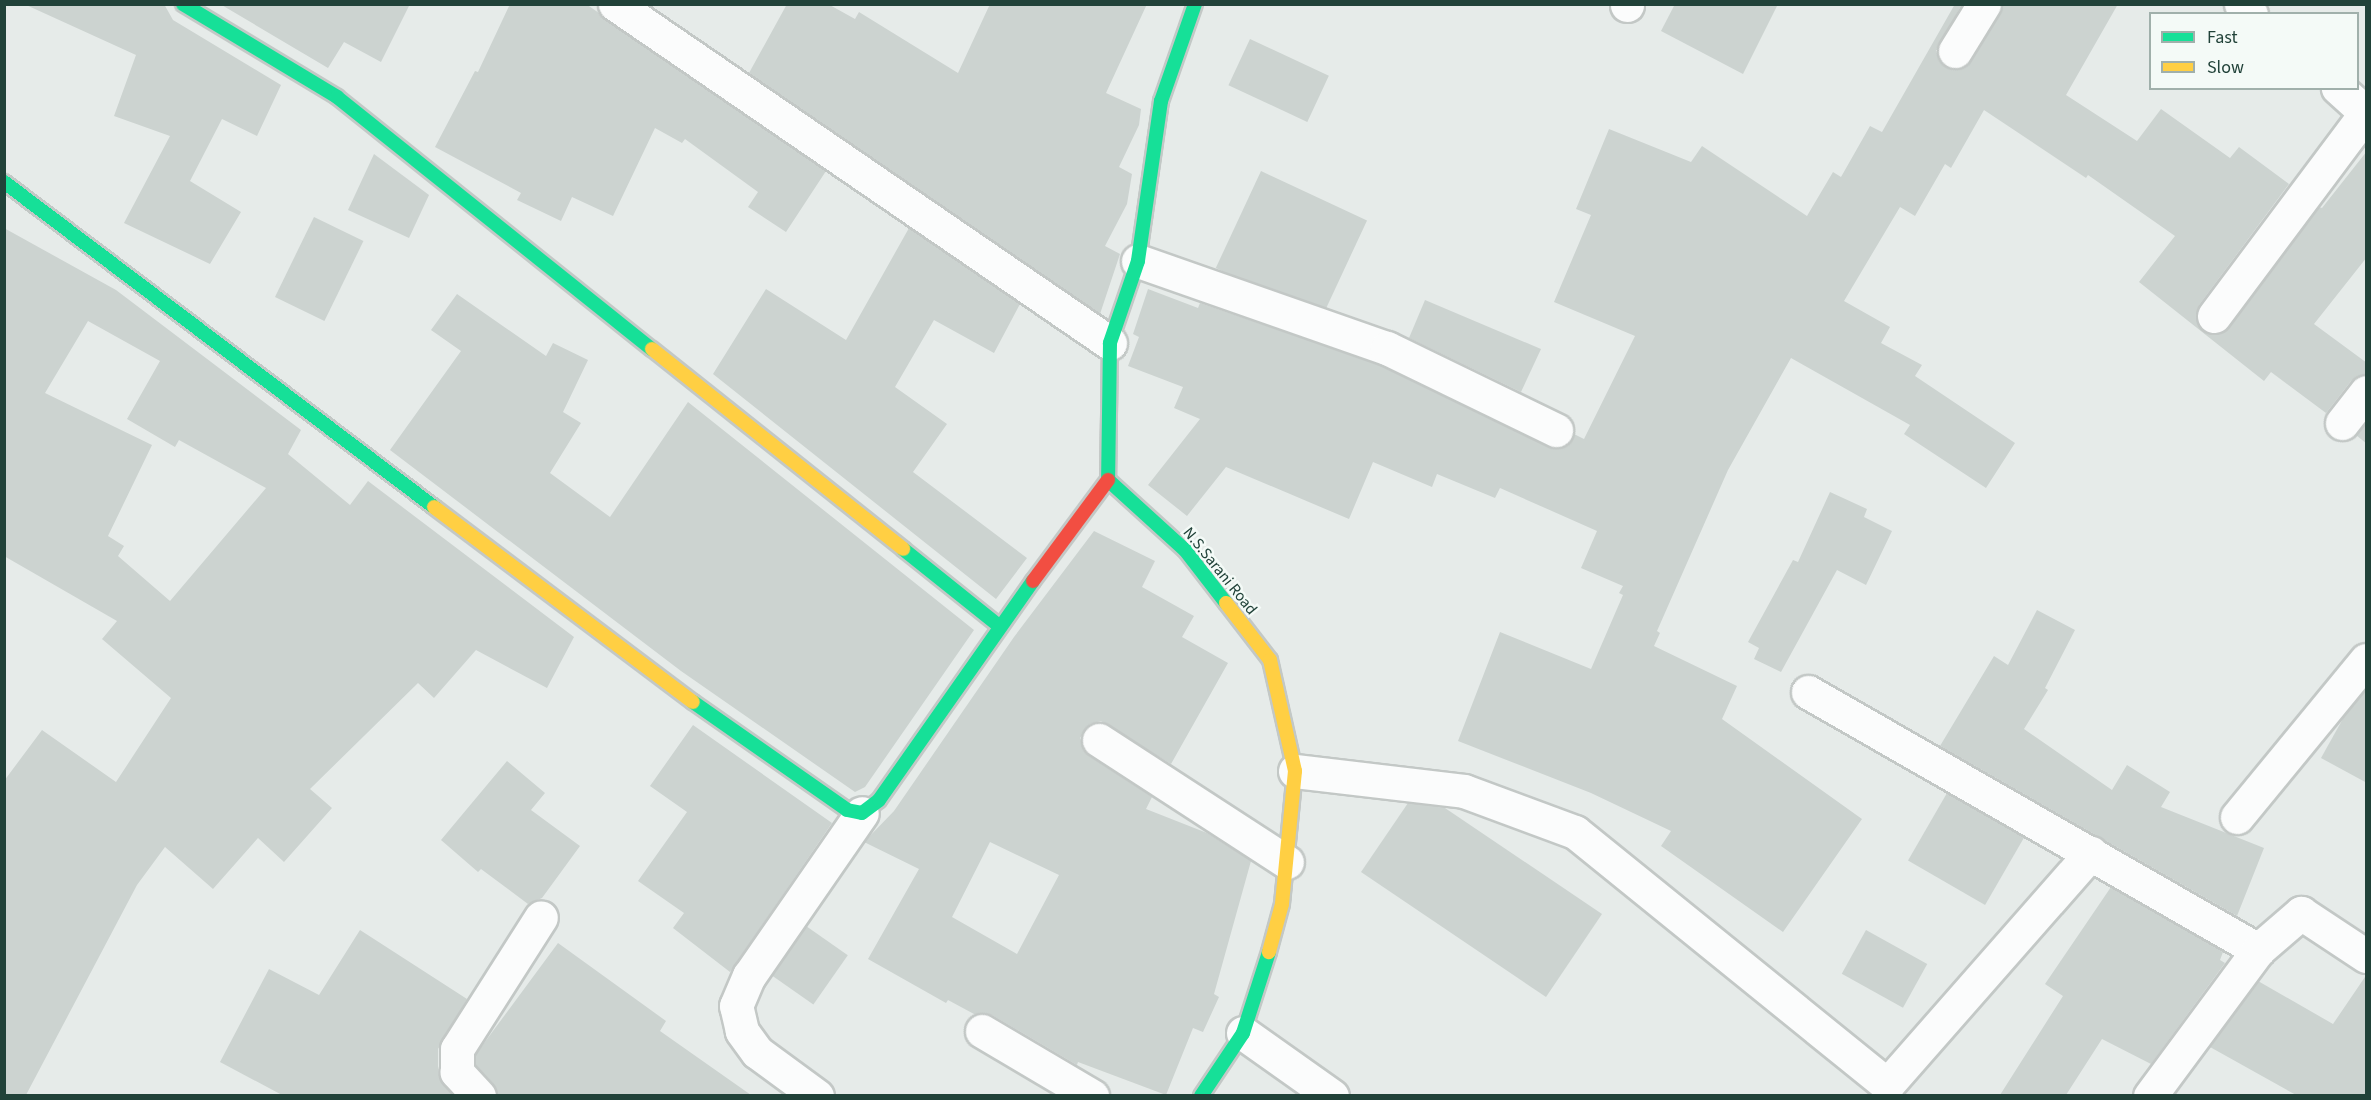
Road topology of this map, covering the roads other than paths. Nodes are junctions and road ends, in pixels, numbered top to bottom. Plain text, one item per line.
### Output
1 (183, 4) edge
2 (615, 4) edge
3 (1195, 4) edge
4 (1984, 4) edge
5 (1955, 51) dead end
6 (2340, 90) edge
7 (4, 182) edge
8 (1138, 261) junction
9 (2214, 316) dead end
10 (1110, 343) junction
11 (2367, 392) edge
12 (2342, 423) dead end
13 (1556, 430) dead end
14 (1108, 480) junction
15 (999, 626) junction
16 (2367, 660) edge
17 (1808, 692) dead end
18 (1099, 740) dead end
19 (1295, 771) junction
20 (862, 813) junction
21 (2237, 817) dead end
22 (2091, 853) junction
23 (1287, 862) junction
24 (541, 917) dead end
25 (2258, 950) junction
26 (2367, 956) edge
27 (982, 1031) dead end
28 (1243, 1033) junction
29 (1881, 1090) edge
30 (479, 1095) edge
31 (817, 1095) edge
32 (1092, 1095) edge
33 (1201, 1095) edge
34 (1332, 1095) edge
35 (2150, 1095) edge

1 - 15 street
2 - 10 street
3 - 8 street
4 - 5 street
6 - 9 street
7 - 20 street
8 - 10 street
8 - 13 street
10 - 14 street
11 - 12 street
14 - 15 street
14 - 19 street, N.S.Sarani Road
15 - 20 street
16 - 21 street
17 - 22 street
18 - 23 street
19 - 23 street, N.S.Sarani Road
19 - 29 street
20 - 31 street
22 - 25 street
22 - 29 street
23 - 28 street, N.S.Sarani Road
24 - 30 street
25 - 26 street
25 - 35 street
27 - 32 street
28 - 33 street, N.S.Sarani Road
28 - 34 street

